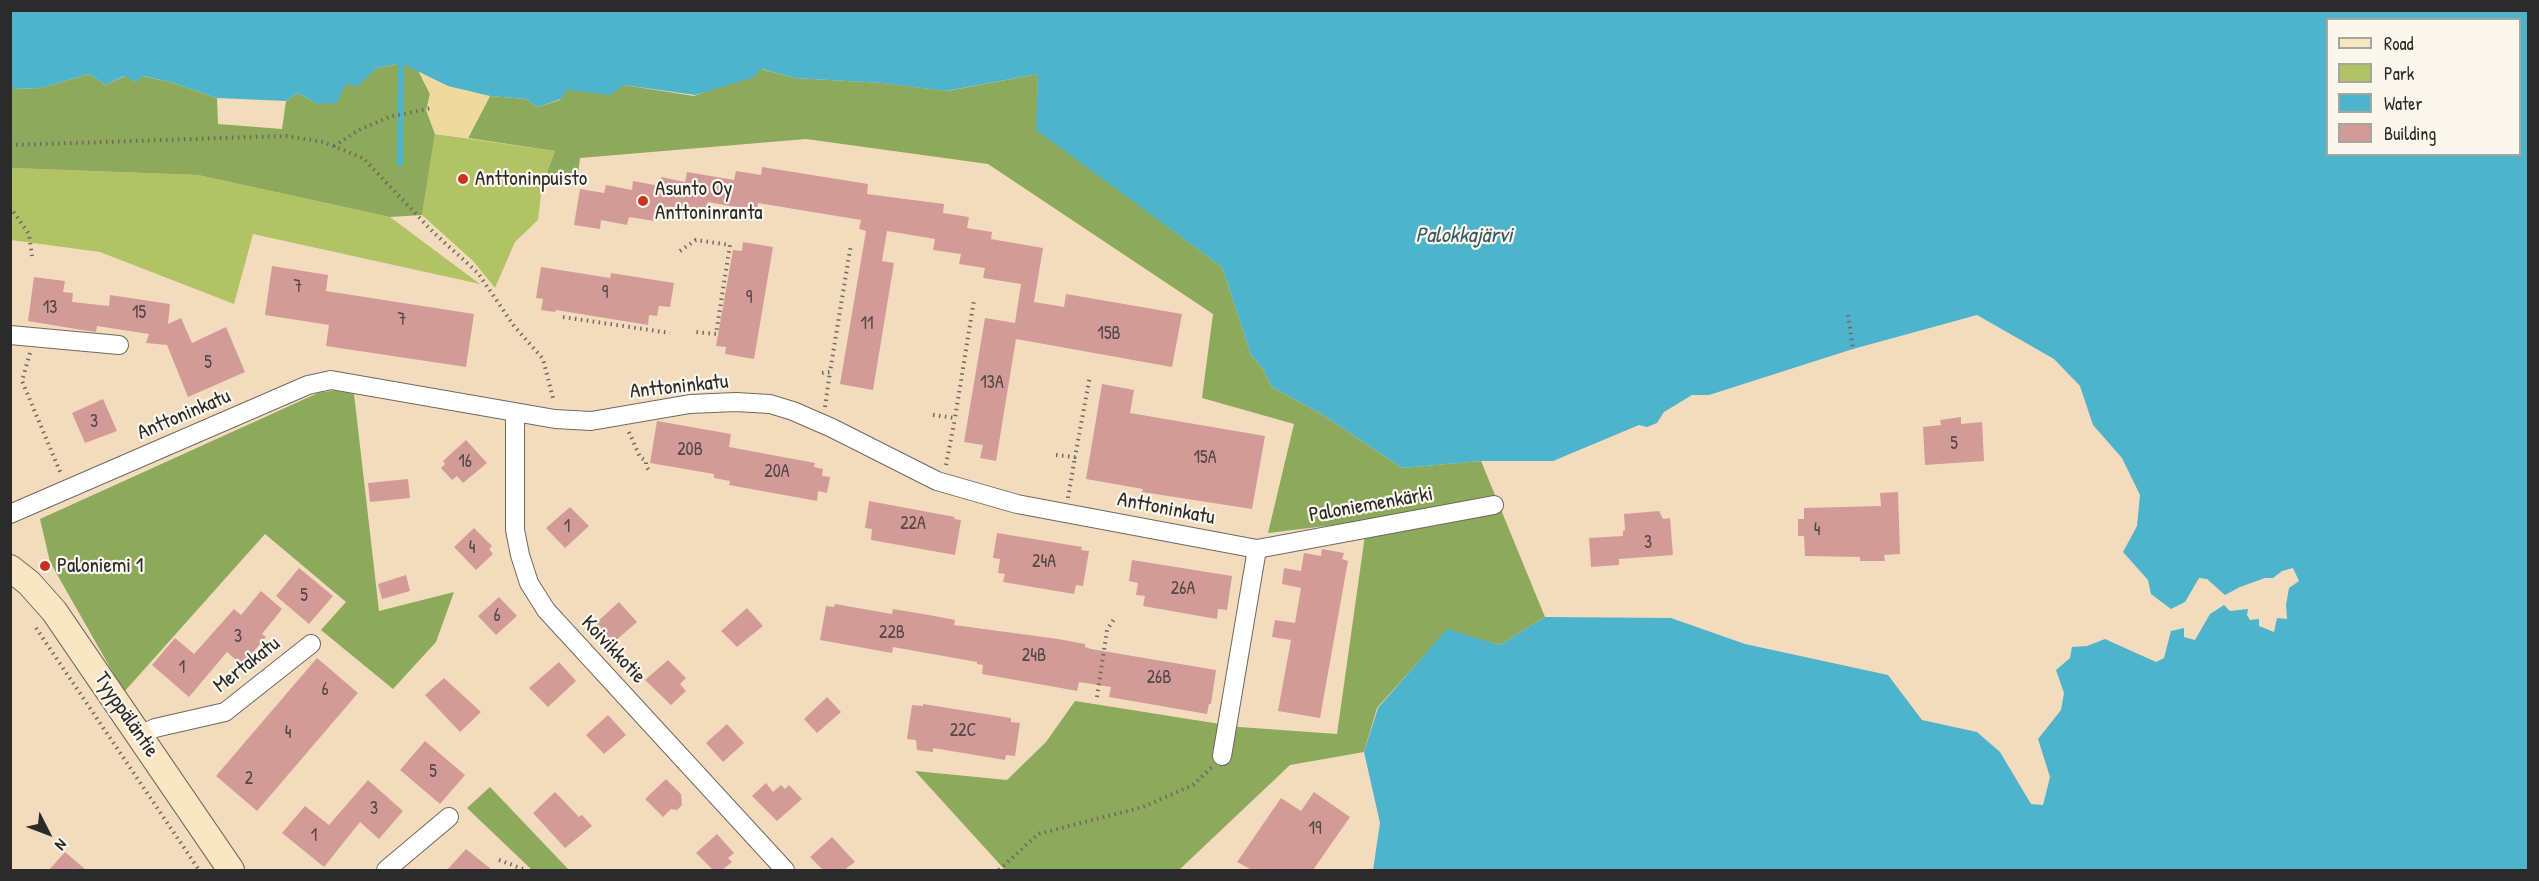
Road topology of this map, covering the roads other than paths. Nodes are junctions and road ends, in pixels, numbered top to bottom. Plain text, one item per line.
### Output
1 (10, 335) edge
2 (119, 345) dead end
3 (515, 414) junction
4 (1494, 505) dead end
5 (10, 514) edge
6 (1257, 549) junction
7 (10, 568) edge
8 (310, 644) dead end
9 (140, 735) junction
10 (1222, 756) road end
11 (449, 817) dead end
12 (231, 870) edge
13 (386, 870) edge
14 (785, 870) edge

1 - 2 street
3 - 5 street, Anttoninkatu
3 - 6 street, Anttoninkatu
3 - 14 street, Koivikkotie
4 - 6 street, Paloniemenkärki
6 - 10 street
7 - 9 street, Tyyppäläntie
8 - 9 street, Mertakatu
9 - 12 street, Tyyppäläntie
11 - 13 street

